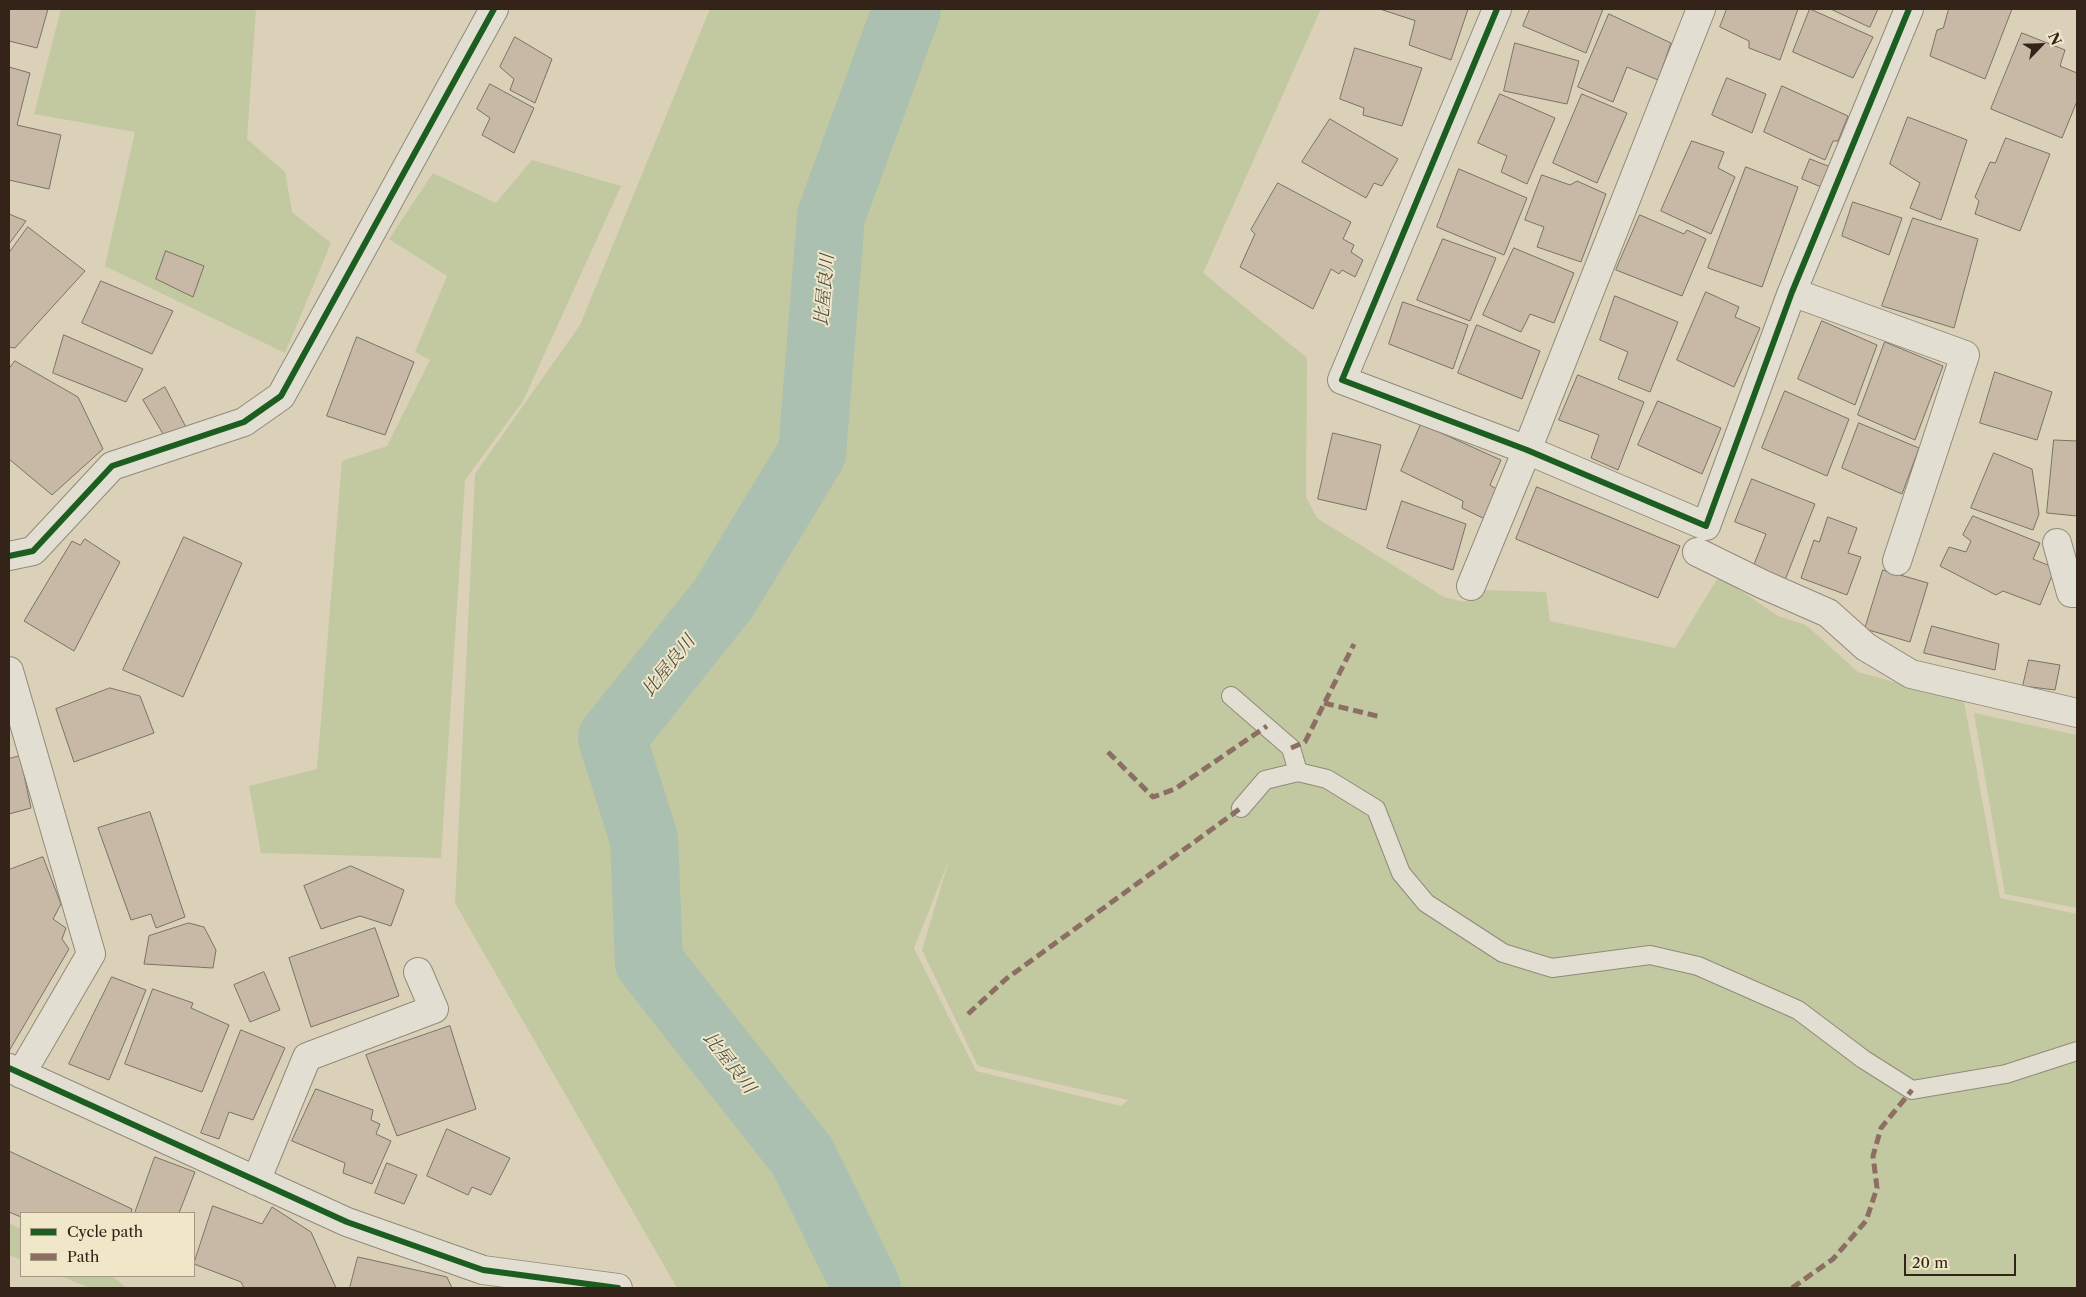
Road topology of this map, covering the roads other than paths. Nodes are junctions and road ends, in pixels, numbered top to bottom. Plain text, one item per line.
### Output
1 (494, 9) edge
2 (1497, 9) edge
3 (1701, 9) edge
4 (1909, 9) edge
5 (1792, 292) junction
6 (1527, 450) junction
7 (2057, 543) dead end
8 (1697, 552) dead end
9 (9, 556) edge
10 (1897, 561) dead end
11 (1471, 586) dead end
12 (2077, 593) edge
13 (9, 671) edge
14 (1231, 696) dead end
15 (2077, 713) edge
16 (1298, 772) junction
17 (1241, 808) dead end
18 (418, 972) dead end
19 (2077, 1051) edge
20 (15, 1071) edge
21 (256, 1181) junction
22 (481, 1279) edge
23 (618, 1288) edge

1 - 9 street
2 - 6 street
3 - 6 street
4 - 5 street
5 - 6 street
5 - 10 street
6 - 11 street
7 - 12 street
8 - 15 street
13 - 20 street
14 - 16 lane
16 - 17 lane
16 - 19 lane
18 - 21 street
20 - 21 street
21 - 22 street
22 - 23 street

